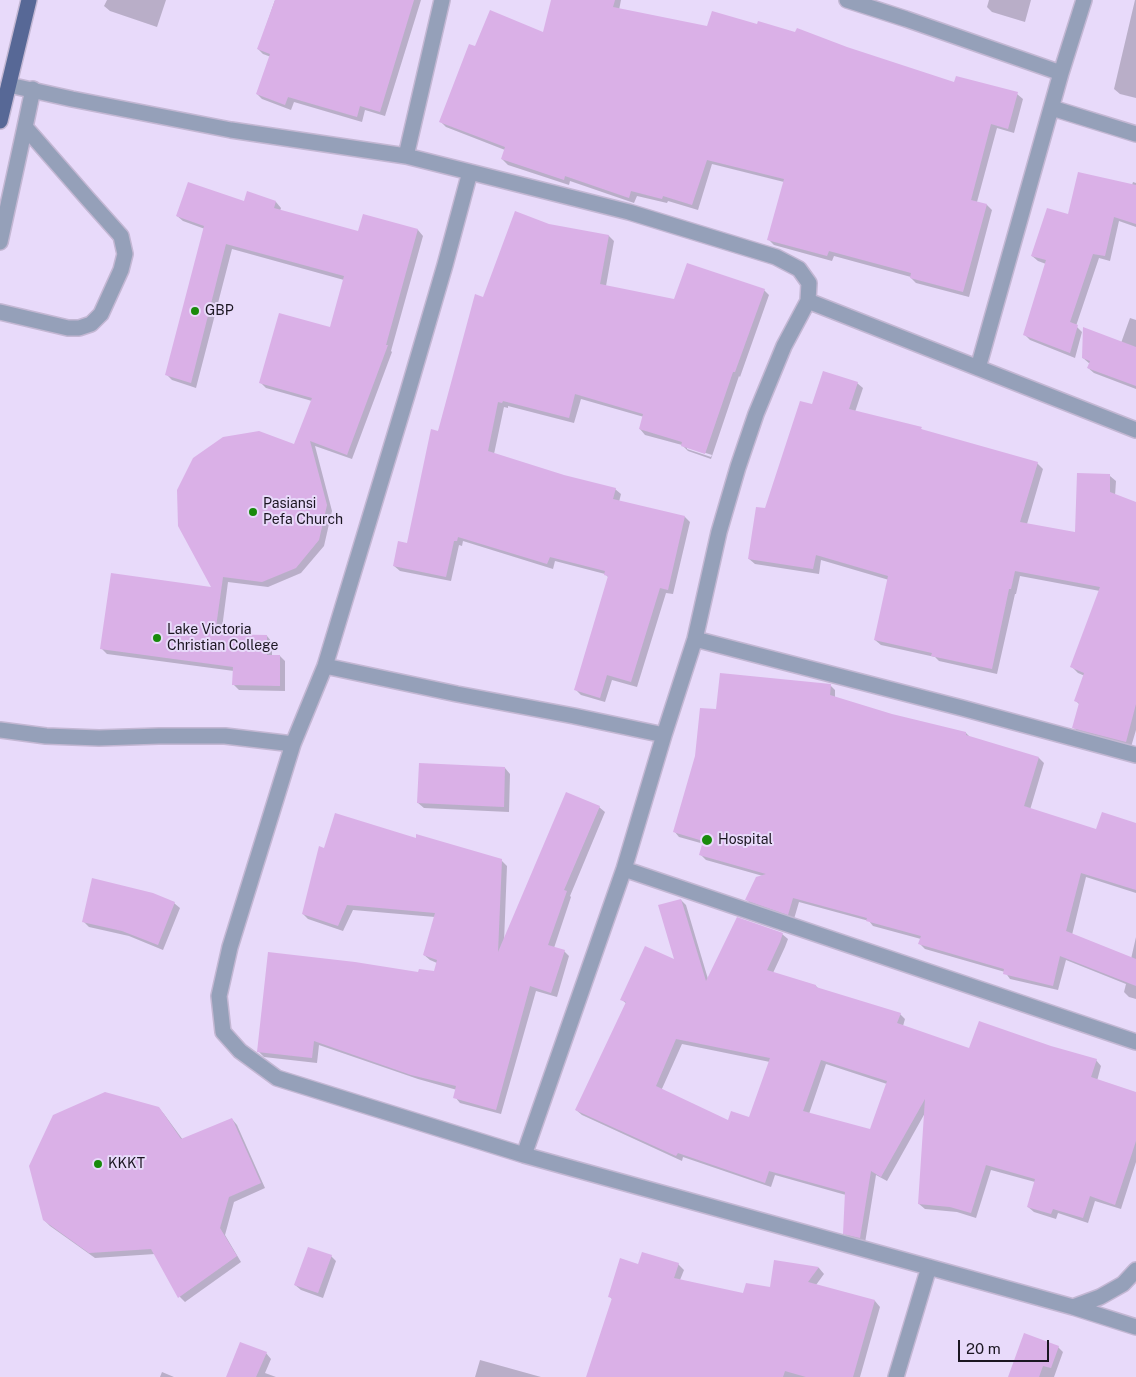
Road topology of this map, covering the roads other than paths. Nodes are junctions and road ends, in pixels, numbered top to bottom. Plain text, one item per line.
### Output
1 (29, 0) edge
2 (442, 0) edge
3 (847, 0) edge
4 (1084, 0) edge
5 (1061, 73) junction
6 (9, 85) junction
7 (32, 89) junction
8 (1052, 108) junction
9 (0, 121) edge
10 (26, 127) junction
11 (1136, 134) edge
12 (406, 156) junction
13 (470, 172) junction
14 (0, 242) edge
15 (808, 301) junction
16 (0, 312) edge
17 (978, 368) junction
18 (1136, 430) edge
19 (695, 638) junction
20 (326, 666) junction
21 (0, 730) edge
22 (664, 735) junction
23 (293, 744) junction
24 (1136, 755) edge
25 (624, 869) junction
26 (1136, 1042) edge
27 (524, 1155) junction
28 (929, 1267) junction
29 (1136, 1270) edge
30 (1073, 1307) junction
31 (1136, 1327) edge
32 (896, 1377) edge

1 - 6 main road
2 - 12 street
3 - 5 street
4 - 5 street
5 - 8 street
6 - 7 street
6 - 9 main road
7 - 10 street
7 - 12 street
8 - 11 street
8 - 17 street
10 - 14 street
10 - 16 street
12 - 13 street
13 - 15 street
13 - 20 street
15 - 17 street
15 - 19 street
17 - 18 street
19 - 22 street
19 - 24 street
20 - 22 street
20 - 23 street
21 - 23 street
22 - 25 street
23 - 27 street
25 - 26 street
25 - 27 street
27 - 28 street
28 - 30 street
28 - 32 street
29 - 30 street
30 - 31 street

